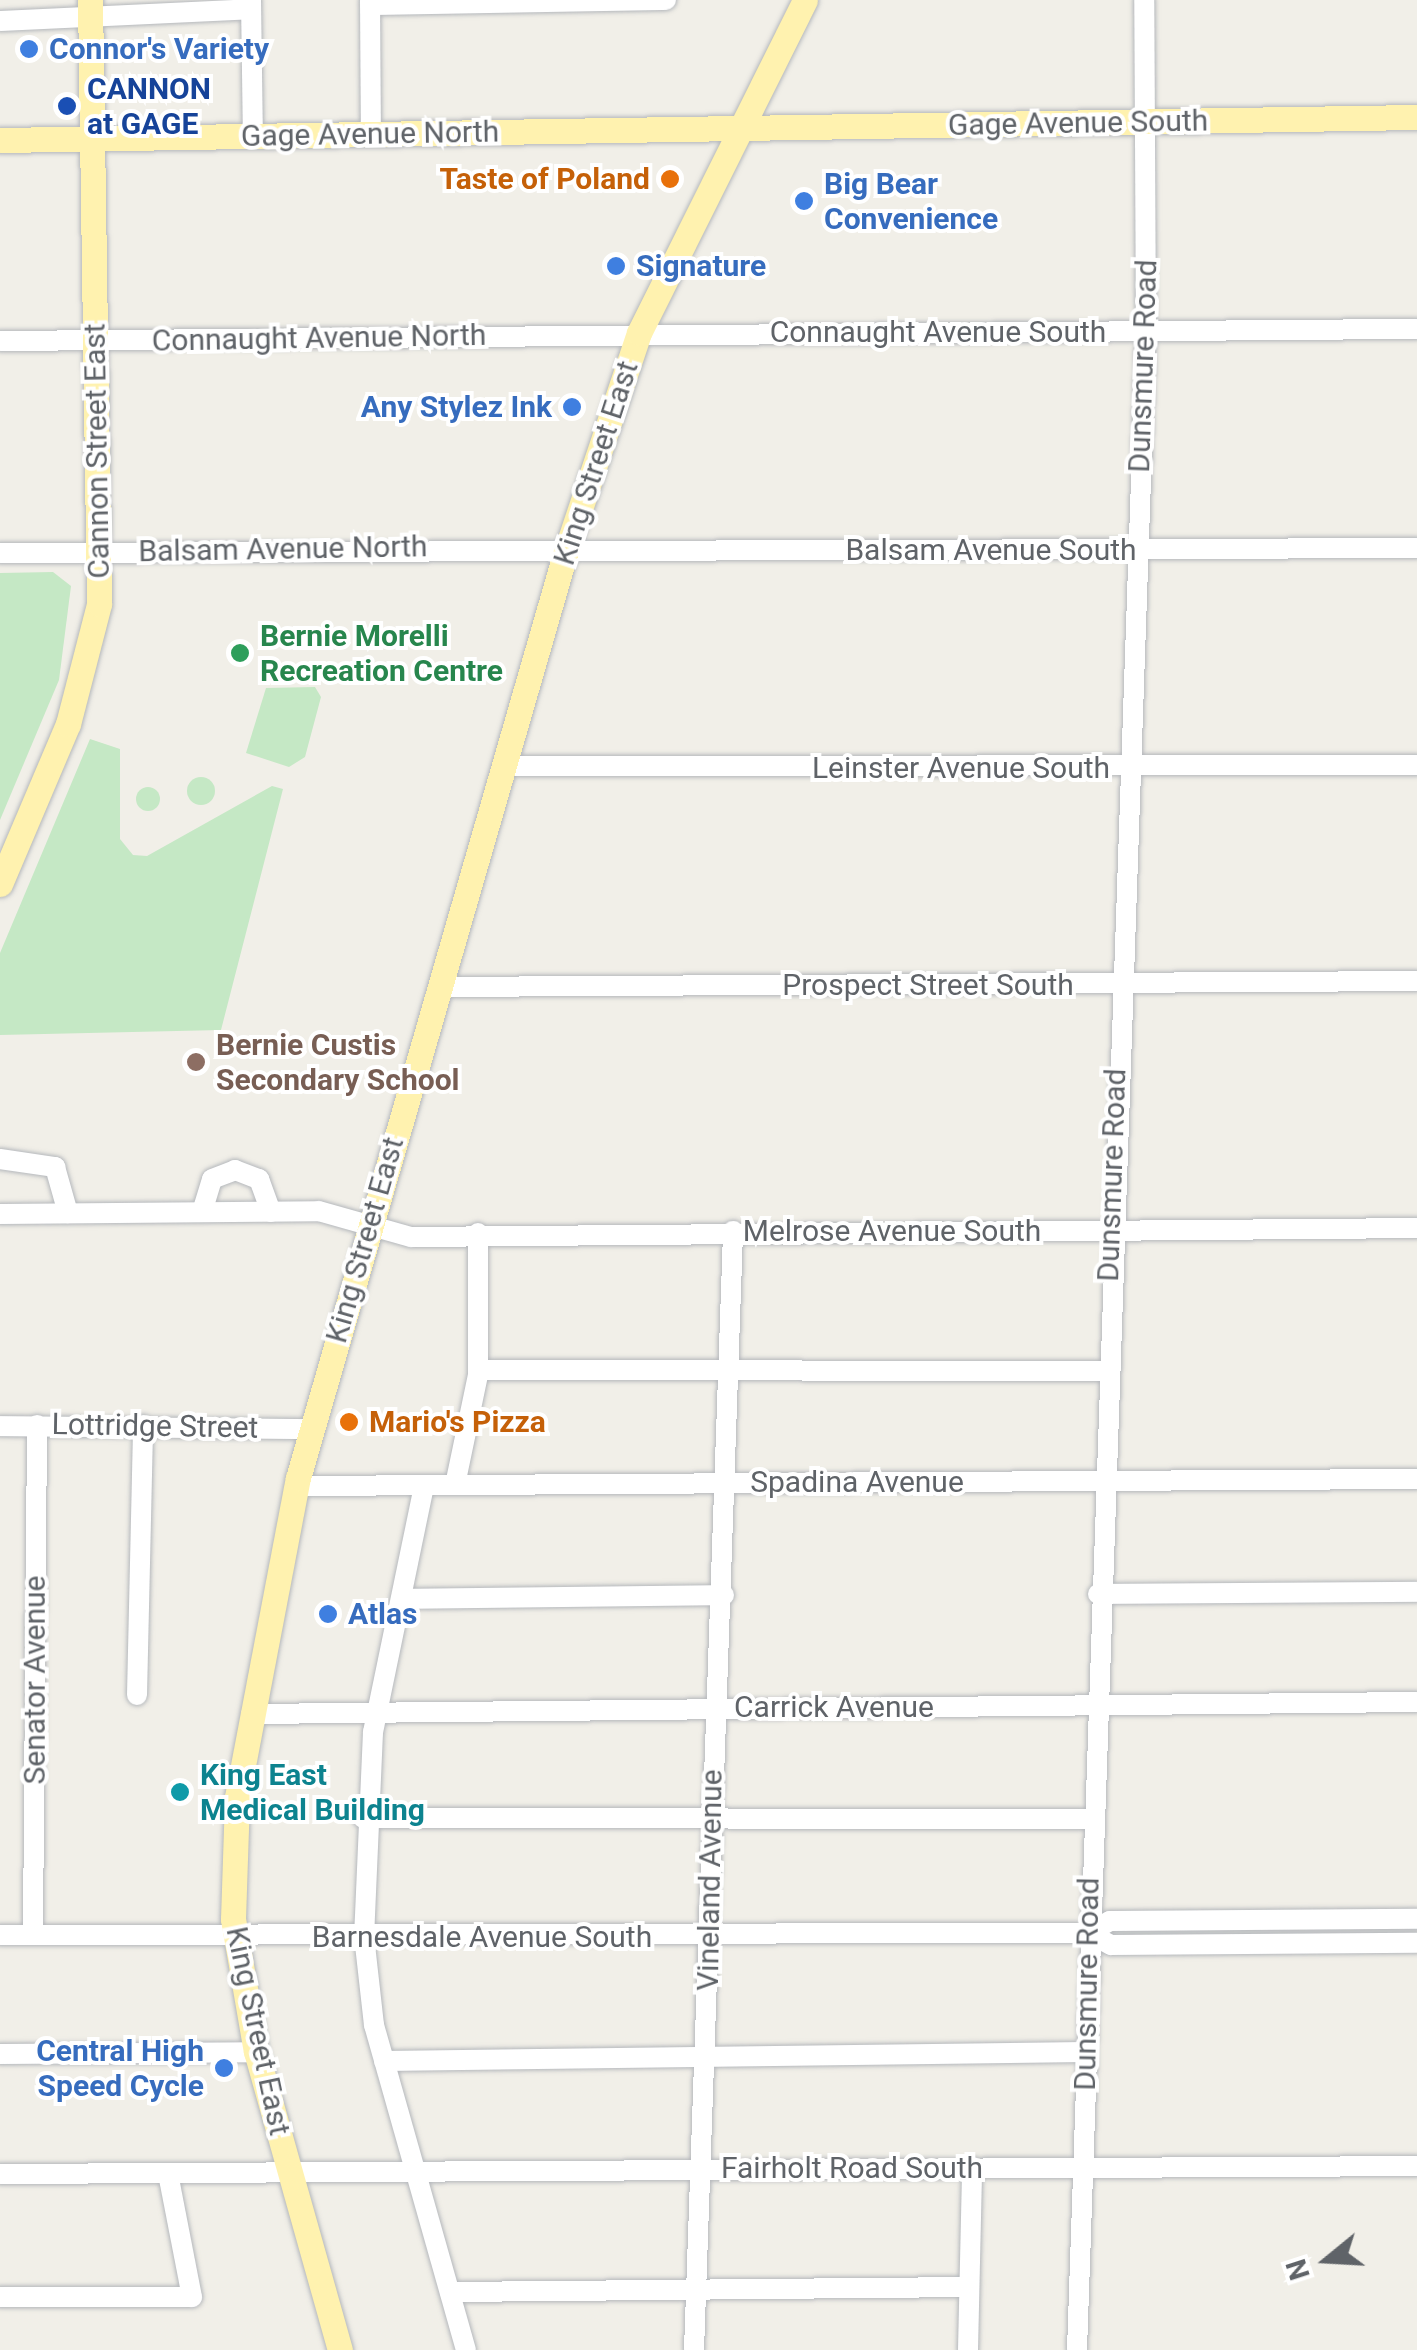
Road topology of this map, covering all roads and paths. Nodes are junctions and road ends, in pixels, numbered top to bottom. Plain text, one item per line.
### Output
1 (666, 0) edge
2 (805, 0) edge
3 (1144, 0) edge
4 (370, 3) edge
5 (251, 4) edge
6 (90, 6) edge
7 (0, 21) edge
8 (1417, 118) edge
9 (1146, 123) junction
10 (739, 129) junction
11 (370, 134) junction
12 (253, 136) junction
13 (92, 139) junction
14 (0, 140) edge
15 (1417, 329) edge
16 (1146, 331) junction
17 (639, 333) junction
18 (0, 341) edge
19 (96, 341) junction
20 (1417, 548) edge
21 (1136, 549) junction
22 (566, 550) junction
23 (0, 552) edge
24 (100, 552) junction
25 (1417, 765) edge
26 (506, 766) junction
27 (1129, 768) junction
28 (0, 884) edge
29 (1417, 980) edge
30 (1117, 984) junction
31 (438, 988) junction
32 (0, 1159) edge
33 (202, 1212) junction
34 (271, 1212) junction
35 (68, 1213) junction
36 (0, 1214) edge
37 (368, 1228) junction
38 (1417, 1228) edge
39 (733, 1230) junction
40 (1110, 1232) junction
41 (478, 1233) junction
42 (478, 1370) junction
43 (729, 1371) junction
44 (1107, 1371) junction
45 (143, 1424) junction
46 (37, 1425) junction
47 (0, 1426) edge
48 (310, 1429) junction
49 (1417, 1479) edge
50 (1103, 1480) junction
51 (725, 1482) junction
52 (455, 1485) junction
53 (296, 1486) junction
54 (424, 1486) junction
55 (1417, 1592) edge
56 (724, 1594) junction
57 (1098, 1594) junction
58 (403, 1598) junction
59 (138, 1695) dead end
60 (1417, 1702) edge
61 (714, 1707) junction
62 (1096, 1707) junction
63 (378, 1712) junction
64 (252, 1714) junction
65 (363, 1818) junction
66 (1091, 1818) junction
67 (708, 1824) junction
68 (1294, 1919) junction
69 (1325, 1919) junction
70 (1415, 1919) edge
71 (1211, 1920) junction
72 (1089, 1932) junction
73 (0, 1935) edge
74 (33, 1935) junction
75 (364, 1936) junction
76 (708, 1936) junction
77 (234, 1939) junction
78 (1326, 1943) junction
79 (1416, 1943) edge
80 (1213, 1944) junction
81 (1295, 1944) junction
82 (256, 2052) junction
83 (1086, 2052) junction
84 (0, 2054) edge
85 (707, 2056) junction
86 (384, 2061) junction
87 (414, 2166) junction
88 (1417, 2166) edge
89 (972, 2167) junction
90 (1082, 2167) junction
91 (701, 2169) junction
92 (288, 2170) junction
93 (0, 2174) edge
94 (168, 2174) junction
95 (697, 2287) junction
96 (970, 2287) junction
97 (450, 2292) junction
98 (0, 2296) edge
99 (340, 2350) edge
100 (466, 2350) edge
101 (694, 2350) edge
102 (968, 2350) edge
103 (1077, 2350) edge

1 - 4 street
2 - 10 main road, King Street East
3 - 9 street, Dunsmure Road
4 - 11 street
5 - 6 street
5 - 12 street
6 - 7 street
6 - 13 main road, Cannon Street East
8 - 9 main road, Gage Avenue South
9 - 10 main road, Gage Avenue South
9 - 16 street, Dunsmure Road
10 - 11 main road, Gage Avenue North
10 - 17 main road, King Street East
11 - 12 main road, Gage Avenue North
12 - 13 main road, Gage Avenue North
13 - 14 main road, Gage Avenue North
13 - 19 main road, Cannon Street East
15 - 16 street, Connaught Avenue South
16 - 17 street, Connaught Avenue South
16 - 21 street, Dunsmure Road
17 - 19 street, Connaught Avenue North
17 - 22 main road, King Street East
18 - 19 street, Connaught Avenue North
19 - 24 main road, Cannon Street East
20 - 21 street, Balsam Avenue South
21 - 22 street, Balsam Avenue South
21 - 27 street, Dunsmure Road
22 - 24 street, Balsam Avenue North
22 - 26 main road, King Street East
23 - 24 street, Balsam Avenue North
24 - 28 main road, Cannon Street East
25 - 27 street, Leinster Avenue South
26 - 27 street, Leinster Avenue South
26 - 31 main road, King Street East
27 - 30 street, Dunsmure Road
29 - 30 street, Prospect Street South
30 - 31 street, Prospect Street South
30 - 40 street, Dunsmure Road
31 - 37 main road, King Street East
32 - 35 street
33 - 34 street, Melrose Avenue South
33 - 34 street
33 - 35 street, Melrose Avenue South
34 - 37 street, Melrose Avenue South
35 - 36 street, Melrose Avenue South
37 - 41 street, Melrose Avenue South
37 - 48 main road, King Street East
38 - 40 street, Melrose Avenue South
39 - 40 street, Melrose Avenue South
39 - 41 street, Melrose Avenue South
39 - 43 street, Vineland Avenue
40 - 44 street, Dunsmure Road
41 - 42 street
42 - 43 street
42 - 52 street
43 - 44 street
43 - 51 street, Vineland Avenue
44 - 50 street, Dunsmure Road
45 - 46 street, Lottridge Street
45 - 48 street, Lottridge Street
45 - 59 street
46 - 47 street, Lottridge Street
46 - 74 street, Senator Avenue
48 - 53 main road, King Street East
49 - 50 street, Spadina Avenue
50 - 51 street, Spadina Avenue
50 - 57 street, Dunsmure Road
51 - 52 street, Spadina Avenue
51 - 56 street, Vineland Avenue
52 - 54 street, Spadina Avenue
53 - 54 street, Spadina Avenue
53 - 64 main road, King Street East
54 - 58 street
55 - 57 street
56 - 58 street
56 - 61 street, Vineland Avenue
57 - 62 street, Dunsmure Road
58 - 63 street
60 - 62 street, Carrick Avenue
61 - 62 street, Carrick Avenue
61 - 63 street, Carrick Avenue
61 - 67 street, Vineland Avenue
62 - 66 street, Dunsmure Road
63 - 64 street, Carrick Avenue
63 - 65 street
64 - 77 main road, King Street East
65 - 67 street
65 - 75 street
66 - 67 street
66 - 72 street, Dunsmure Road
67 - 76 street, Vineland Avenue
68 - 69 street
68 - 71 street
68 - 81 street
69 - 70 street
69 - 78 street
70 - 79 street
71 - 72 street
71 - 80 street
72 - 76 street, Barnesdale Avenue South
72 - 80 street
72 - 83 street, Dunsmure Road
73 - 74 street, Barnesdale Avenue South
74 - 77 street, Barnesdale Avenue South
75 - 76 street, Barnesdale Avenue South
75 - 77 street, Barnesdale Avenue South
75 - 86 street
76 - 85 street, Vineland Avenue
77 - 82 main road, King Street East
78 - 79 street
78 - 81 street
80 - 81 street
82 - 84 street
82 - 92 main road, King Street East
83 - 85 street
83 - 90 street, Dunsmure Road
85 - 86 street
85 - 91 street, Vineland Avenue
86 - 87 street
87 - 91 street, Fairholt Road South
87 - 92 street, Fairholt Road South
87 - 97 street
88 - 90 street, Fairholt Road South
89 - 90 street, Fairholt Road South
89 - 91 street, Fairholt Road South
89 - 96 street
90 - 103 street, Dunsmure Road
91 - 95 street, Vineland Avenue
92 - 94 street, Fairholt Road South
92 - 99 main road, King Street East
93 - 94 street, Fairholt Road South
94 - 98 street
95 - 96 street
95 - 97 street
95 - 101 street, Vineland Avenue
96 - 102 street
97 - 100 street

